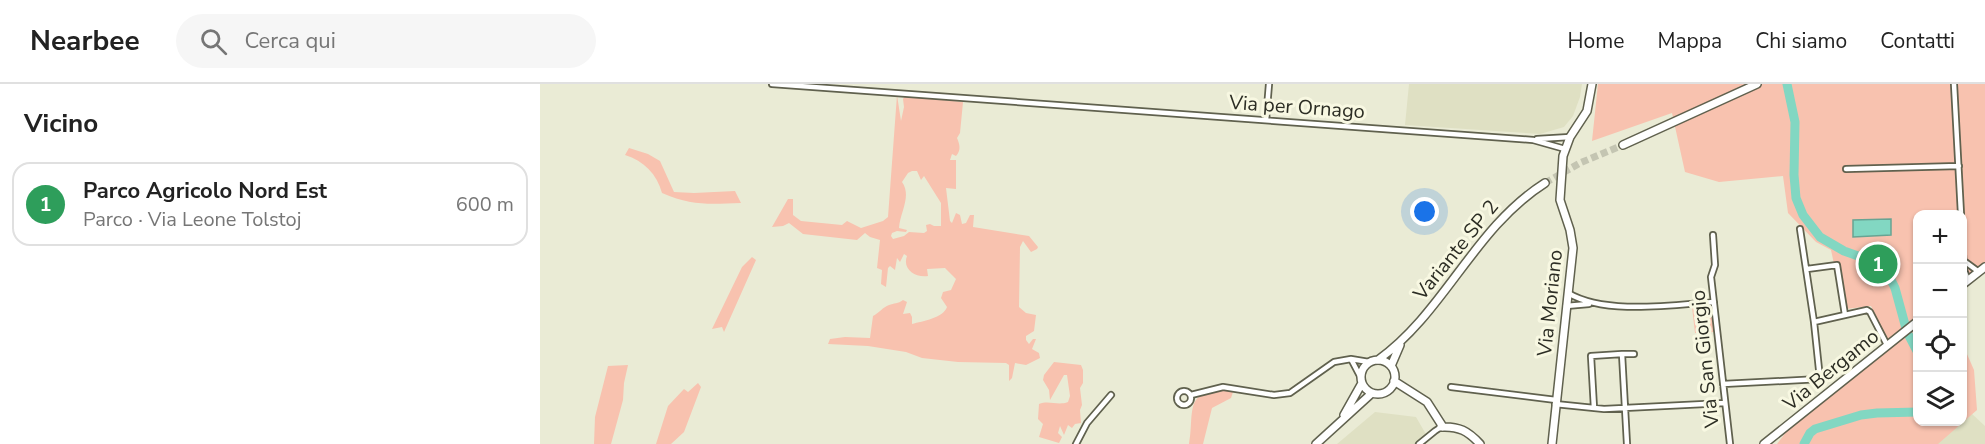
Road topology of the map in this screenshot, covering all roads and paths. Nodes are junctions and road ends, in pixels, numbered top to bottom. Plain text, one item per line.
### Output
1 (772, 84) edge
2 (1269, 84) edge
3 (1592, 84) edge
4 (1757, 84) edge
5 (1954, 84) edge
6 (1266, 120) junction
7 (1571, 135) junction
8 (1533, 140) junction
9 (1623, 145) tunnel mouth
10 (1565, 149) junction
11 (1959, 166) junction
12 (1846, 169) dead end
13 (1545, 183) tunnel mouth
14 (1961, 210) edge
15 (1800, 229) dead end
16 (1713, 235) dead end
17 (1967, 262) edge
18 (1807, 269) junction
19 (1982, 270) edge
20 (1967, 281) edge
21 (1568, 293) junction
22 (1714, 302) junction
23 (1591, 303) junction
24 (1566, 306) junction
25 (1845, 315) junction
26 (1814, 322) junction
27 (1913, 324) edge
28 (1400, 345) junction
29 (1887, 345) junction
30 (1622, 354) junction
31 (1634, 354) dead end
32 (1351, 359) junction
33 (1378, 360) junction
34 (1369, 363) junction
35 (1391, 366) junction
36 (1361, 380) junction
37 (1394, 381) junction
38 (1723, 384) junction
39 (1451, 387) dead end
40 (1388, 391) junction
41 (1408, 391) junction
42 (1372, 393) junction
43 (1191, 394) dead end
44 (1111, 395) dead end
45 (1556, 402) junction
46 (1725, 403) junction
47 (1594, 408) junction
48 (1626, 408) junction
49 (1342, 420) junction
50 (1787, 426) junction
51 (1442, 427) junction
52 (1076, 444) edge
53 (1316, 444) edge
54 (1419, 444) edge
55 (1480, 444) edge
56 (1552, 444) edge
57 (1627, 444) edge
58 (1730, 444) edge
59 (1764, 444) edge
60 (1775, 444) edge

1 - 6 street, Via per Ornago
2 - 6 street
3 - 7 street, Via Moriano
4 - 9 street
5 - 11 street
6 - 8 street, Via per Ornago
7 - 8 street, Via per Ornago
7 - 10 street, Via Moriano
8 - 10 street, Via per Ornago
10 - 21 street, Via Moriano
11 - 12 street
11 - 14 street
13 - 28 street, Variante SP 2
15 - 18 street
16 - 22 street, Via San Giorgio
17 - 19 street
18 - 25 street
18 - 26 street
19 - 20 street
21 - 23 street
21 - 24 street, Via Moriano
22 - 23 street
22 - 38 street, Via San Giorgio
23 - 24 street
24 - 45 street, Via Moriano
25 - 26 street
25 - 29 street
26 - 38 street
27 - 29 street, Via Bergamo
28 - 33 street, Variante SP 2
28 - 35 street, Variante SP 2
29 - 50 street, Via Bergamo
30 - 31 street
30 - 47 street
30 - 48 street
32 - 34 street
32 - 36 street
32 - 43 street
33 - 34 street, Variante SP 2
33 - 35 street
34 - 36 street
35 - 37 street
36 - 42 street
36 - 49 street
37 - 40 street
37 - 41 street
38 - 46 street, Via San Giorgio
39 - 45 street
40 - 41 street
40 - 42 street
41 - 51 street
42 - 49 street
44 - 52 street
45 - 47 street
45 - 56 street, Via Moriano
46 - 48 street
46 - 58 street, Via San Giorgio
47 - 48 street
48 - 57 street
49 - 53 street
50 - 59 street, Via Bergamo
50 - 60 street
51 - 54 street
51 - 55 street

